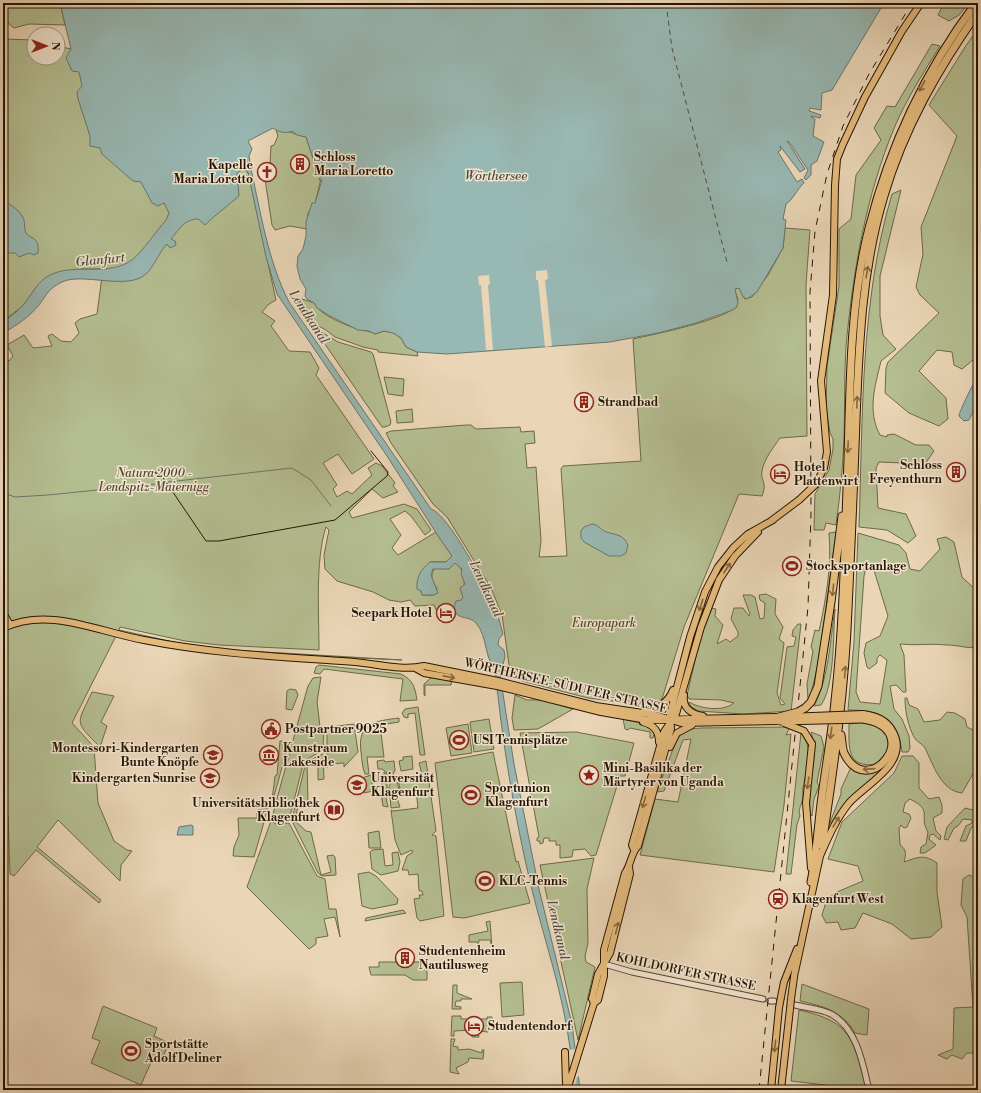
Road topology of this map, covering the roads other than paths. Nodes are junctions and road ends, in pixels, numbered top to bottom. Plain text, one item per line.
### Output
1 (921, 3) edge
2 (976, 3) edge
3 (978, 12) edge
4 (955, 39) junction
5 (944, 55) junction
6 (846, 519) junction
7 (773, 520) junction
8 (845, 537) junction
9 (3, 613) edge
10 (10, 625) junction
11 (3, 628) edge
12 (690, 637) junction
13 (693, 654) junction
14 (517, 688) junction
15 (601, 712) junction
16 (638, 712) junction
17 (863, 717) junction
18 (717, 719) junction
19 (776, 719) junction
20 (671, 720) junction
21 (706, 724) junction
22 (840, 728) junction
23 (659, 751) junction
24 (656, 784) junction
25 (634, 850) junction
26 (820, 856) junction
27 (811, 882) junction
28 (797, 949) junction
29 (604, 964) junction
30 (795, 972) junction
31 (763, 999) dead end
32 (795, 1005) dead end
33 (573, 1068) junction
34 (567, 1090) edge
35 (770, 1090) edge
36 (781, 1090) edge
37 (869, 1090) edge

1 - 7 main road, bridge
2 - 4 highway
3 - 4 highway
4 - 5 highway
6 -> 5 highway
5 -> 6 highway
6 - 8 highway
6 - 8 highway
7 -> 12 main road
13 -> 7 main road
8 -> 19 highway, bridge
22 -> 8 highway
8 -> 27 highway
9 - 10 main road
10 - 11 main road, WÖRTHERSEE-SÜDUFER-STRASSE
10 - 14 main road, WÖRTHERSEE-SÜDUFER-STRASSE
12 - 16 main road
12 - 20 main road
13 - 18 main road
13 - 20 main road
14 - 15 main road, WÖRTHERSEE-SÜDUFER-STRASSE
14 - 16 main road, WÖRTHERSEE-SÜDUFER-STRASSE
15 - 20 main road, WÖRTHERSEE-SÜDUFER-STRASSE
15 - 23 main road
16 - 20 main road, WÖRTHERSEE-SÜDUFER-STRASSE
17 - 19 highway, bridge
17 -> 22 highway
26 -> 17 main road
18 - 19 main road
18 - 20 main road
19 - 21 main road
19 -> 27 main road, bridge
20 - 21 main road
20 - 23 main road
20 - 24 main road
21 - 24 main road
22 - 26 highway
23 -> 25 main road
24 - 25 main road
25 - 29 main road
26 - 30 main road
27 - 28 main road
28 - 30 main road
28 -> 35 main road, bridge
29 - 31 street, KOHLDORFER STRASSE
29 - 33 main road
30 - 36 main road, bridge
32 - 37 street
33 - 34 main road
33 - 34 main road

